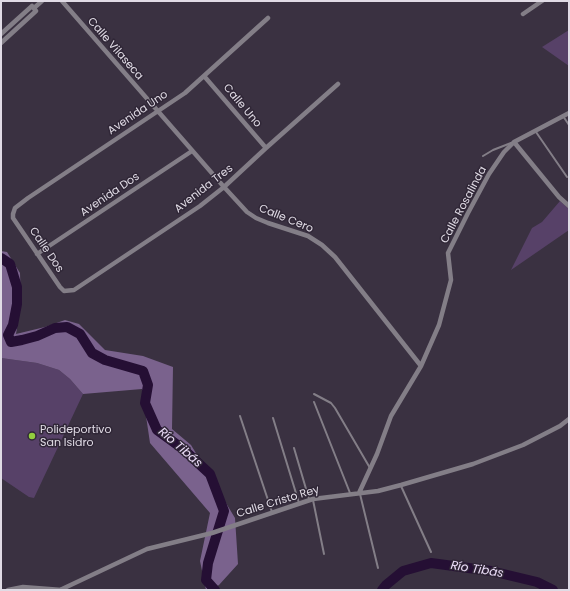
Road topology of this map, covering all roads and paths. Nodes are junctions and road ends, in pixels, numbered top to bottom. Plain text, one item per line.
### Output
1 (42, 1) edge
2 (62, 1) edge
3 (542, 1) edge
4 (34, 8) junction
5 (523, 14) dead end
6 (268, 18) dead end
7 (1, 34) edge
8 (1, 43) edge
9 (204, 76) junction
10 (338, 84) dead end
11 (140, 91) joint
12 (158, 111) junction
13 (569, 113) edge
14 (563, 116) junction
15 (569, 125) edge
16 (536, 130) junction
17 (514, 142) junction
18 (266, 148) junction
19 (192, 151) junction
20 (483, 156) dead end
21 (567, 177) dead end
22 (224, 187) junction
23 (567, 200) edge
24 (569, 206) edge
25 (13, 214) joint
26 (37, 254) junction
27 (70, 291) joint
28 (421, 366) junction
29 (314, 394) dead end
30 (314, 402) dead end
31 (240, 416) dead end
32 (273, 418) dead end
33 (569, 419) edge
34 (294, 448) dead end
35 (370, 469) junction
36 (401, 485) junction
37 (359, 493) junction
38 (351, 494) junction
39 (311, 499) junction
40 (299, 503) junction
41 (272, 512) junction
42 (431, 552) dead end
43 (324, 554) dead end
44 (378, 568) dead end
45 (8, 590) edge
46 (61, 590) edge

1 - 4 street
2 - 11 street, Calle Vilaseca
3 - 5 street
4 - 7 street
4 - 8 street
6 - 9 street, Avenida Uno
9 - 12 street, Avenida Uno
9 - 18 street, Calle Uno
10 - 18 street, Avenida Tres
11 - 12 street, Calle Cero
12 - 19 street, Calle Cero
12 - 25 street, Avenida Uno
13 - 14 street, Calle Rosalinda
14 - 15 lane
14 - 16 street, Calle Rosalinda
16 - 17 street, Calle Rosalinda
16 - 21 lane
17 - 20 lane
17 - 23 street
17 - 28 street, Calle Rosalinda
18 - 22 street, Avenida Tres
19 - 22 street, Calle Cero
19 - 26 street, Avenida Dos
22 - 27 street, Avenida Tres
22 - 28 street, Calle Cero
23 - 24 street
25 - 26 street, Calle Dos
26 - 27 street, Calle Dos
28 - 35 street, Calle Rosalinda
29 - 35 lane
30 - 38 lane
31 - 41 lane
32 - 40 lane
33 - 36 street, Calle Cristo Rey
34 - 39 lane
35 - 37 street, Calle Rosalinda
36 - 37 street, Calle Cristo Rey
36 - 42 lane
37 - 38 street, Calle Cristo Rey
37 - 44 lane
38 - 39 street, Calle Cristo Rey
39 - 40 street, Calle Cristo Rey
39 - 43 lane
40 - 41 street, Calle Cristo Rey
41 - 46 street, Calle Cristo Rey
45 - 46 street

